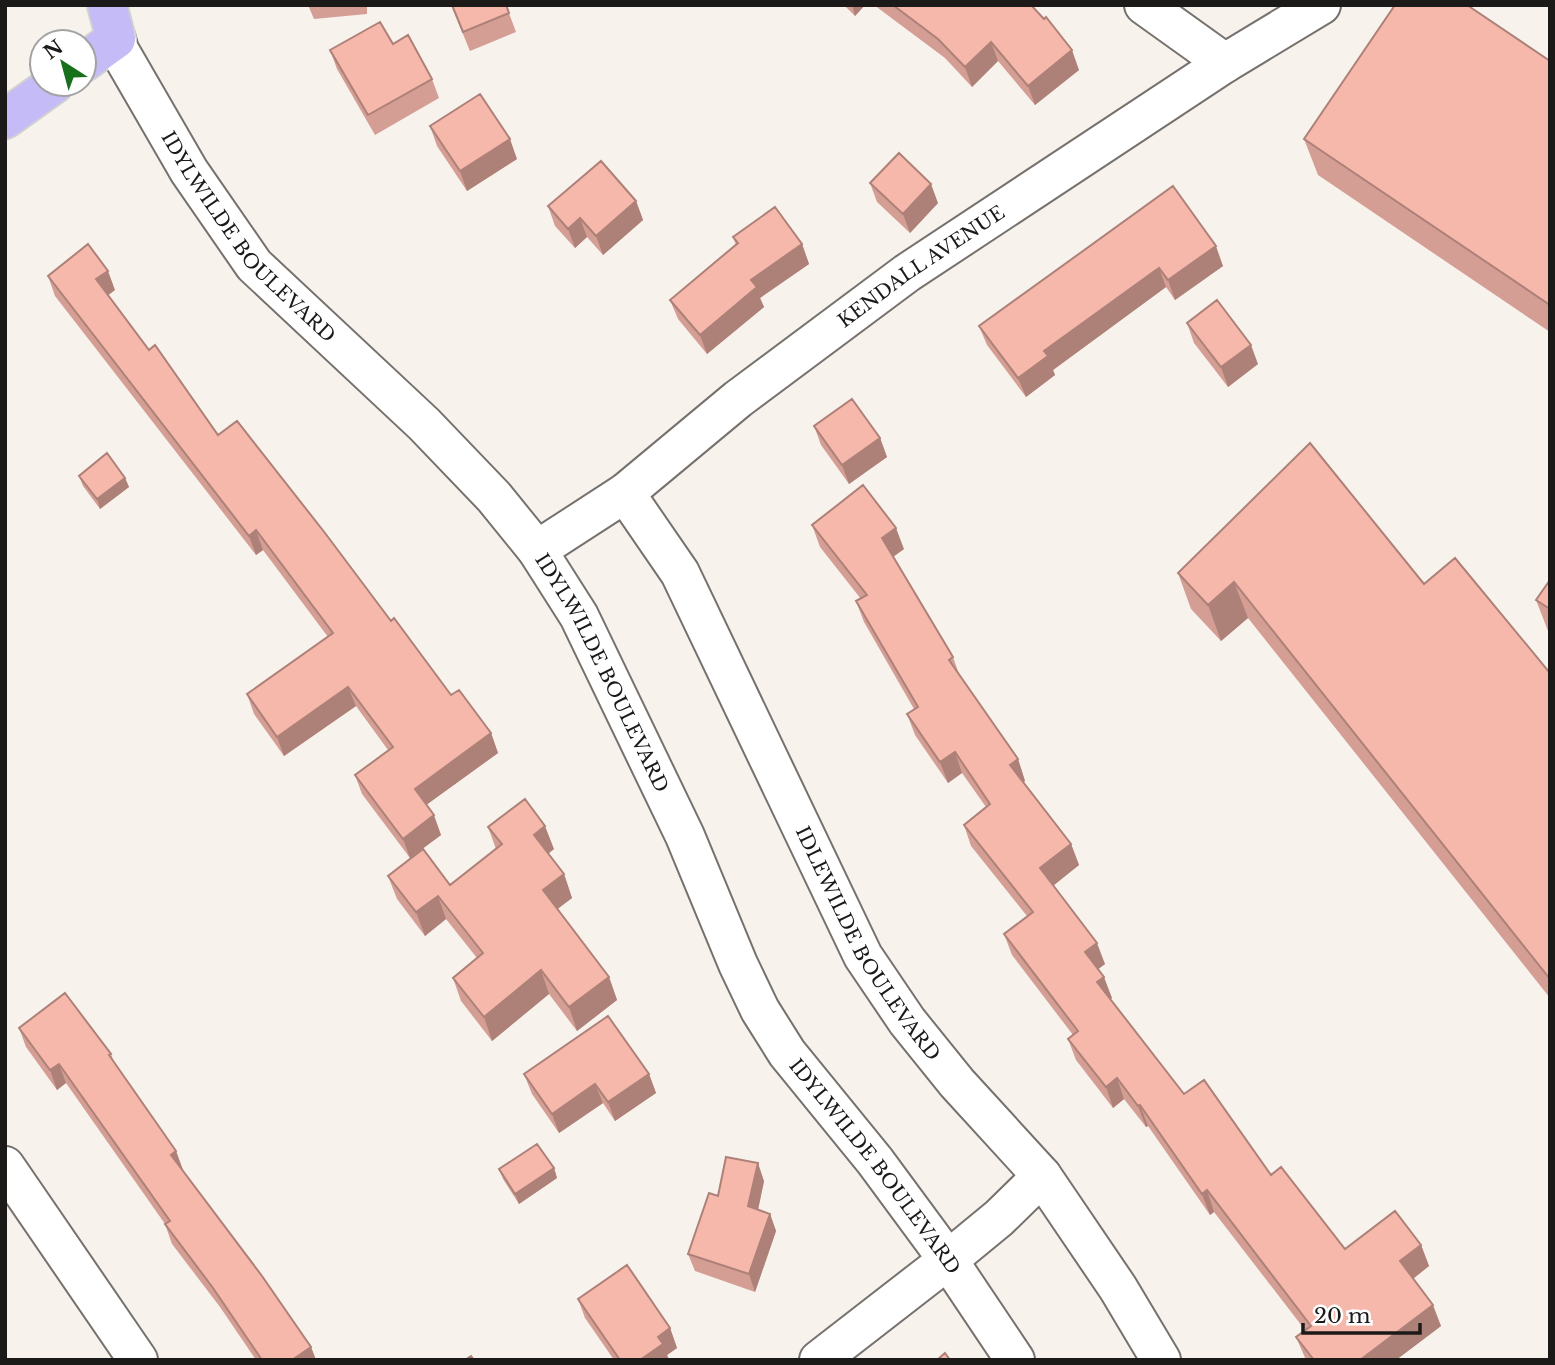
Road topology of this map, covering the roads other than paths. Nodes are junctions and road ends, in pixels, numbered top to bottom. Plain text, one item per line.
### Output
1 (1144, 5) edge
2 (1321, 5) edge
3 (112, 22) edge
4 (98, 42) edge
5 (1225, 63) junction
6 (34, 98) edge
7 (5, 119) edge
8 (625, 493) junction
9 (537, 550) junction
10 (5, 1166) edge
11 (1042, 1176) junction
12 (948, 1260) junction
13 (138, 1360) edge
14 (819, 1360) edge
15 (1015, 1360) edge
16 (1161, 1360) edge

1 - 5 street
2 - 5 street, KENDALL AVENUE
3 - 4 main road
3 - 9 street, IDYLWILDE BOULEVARD
5 - 8 street, KENDALL AVENUE
6 - 7 main road
8 - 9 street, KENDALL AVENUE
8 - 11 street, IDLEWILDE BOULEVARD
9 - 12 street, IDYLWILDE BOULEVARD
10 - 13 street
11 - 12 street
11 - 16 street, IDLEWILDE BOULEVARD
12 - 14 street
12 - 15 street, IDYLWILDE BOULEVARD

